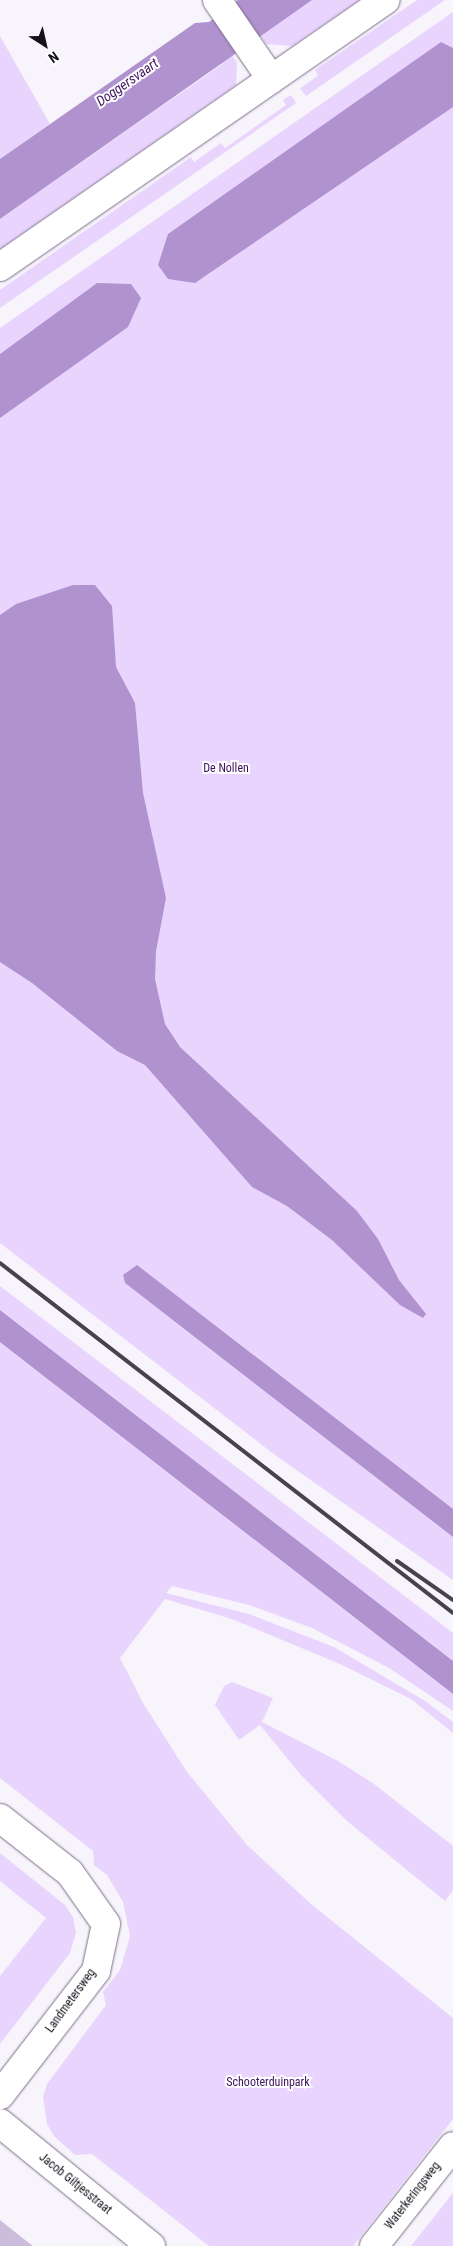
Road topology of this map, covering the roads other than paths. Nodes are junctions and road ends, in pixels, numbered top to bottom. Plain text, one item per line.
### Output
1 (385, 0) edge
2 (219, 4) edge
3 (271, 79) junction
4 (0, 267) edge
5 (0, 1818) edge
6 (0, 2095) edge
7 (0, 2123) edge
8 (453, 2146) edge
9 (151, 2246) edge
10 (374, 2246) edge

1 - 3 street
2 - 3 street
3 - 4 street
5 - 6 street, Landmetersweg
7 - 9 street, Jacob Giltjesstraat
8 - 10 street, Waterkeringsweg

